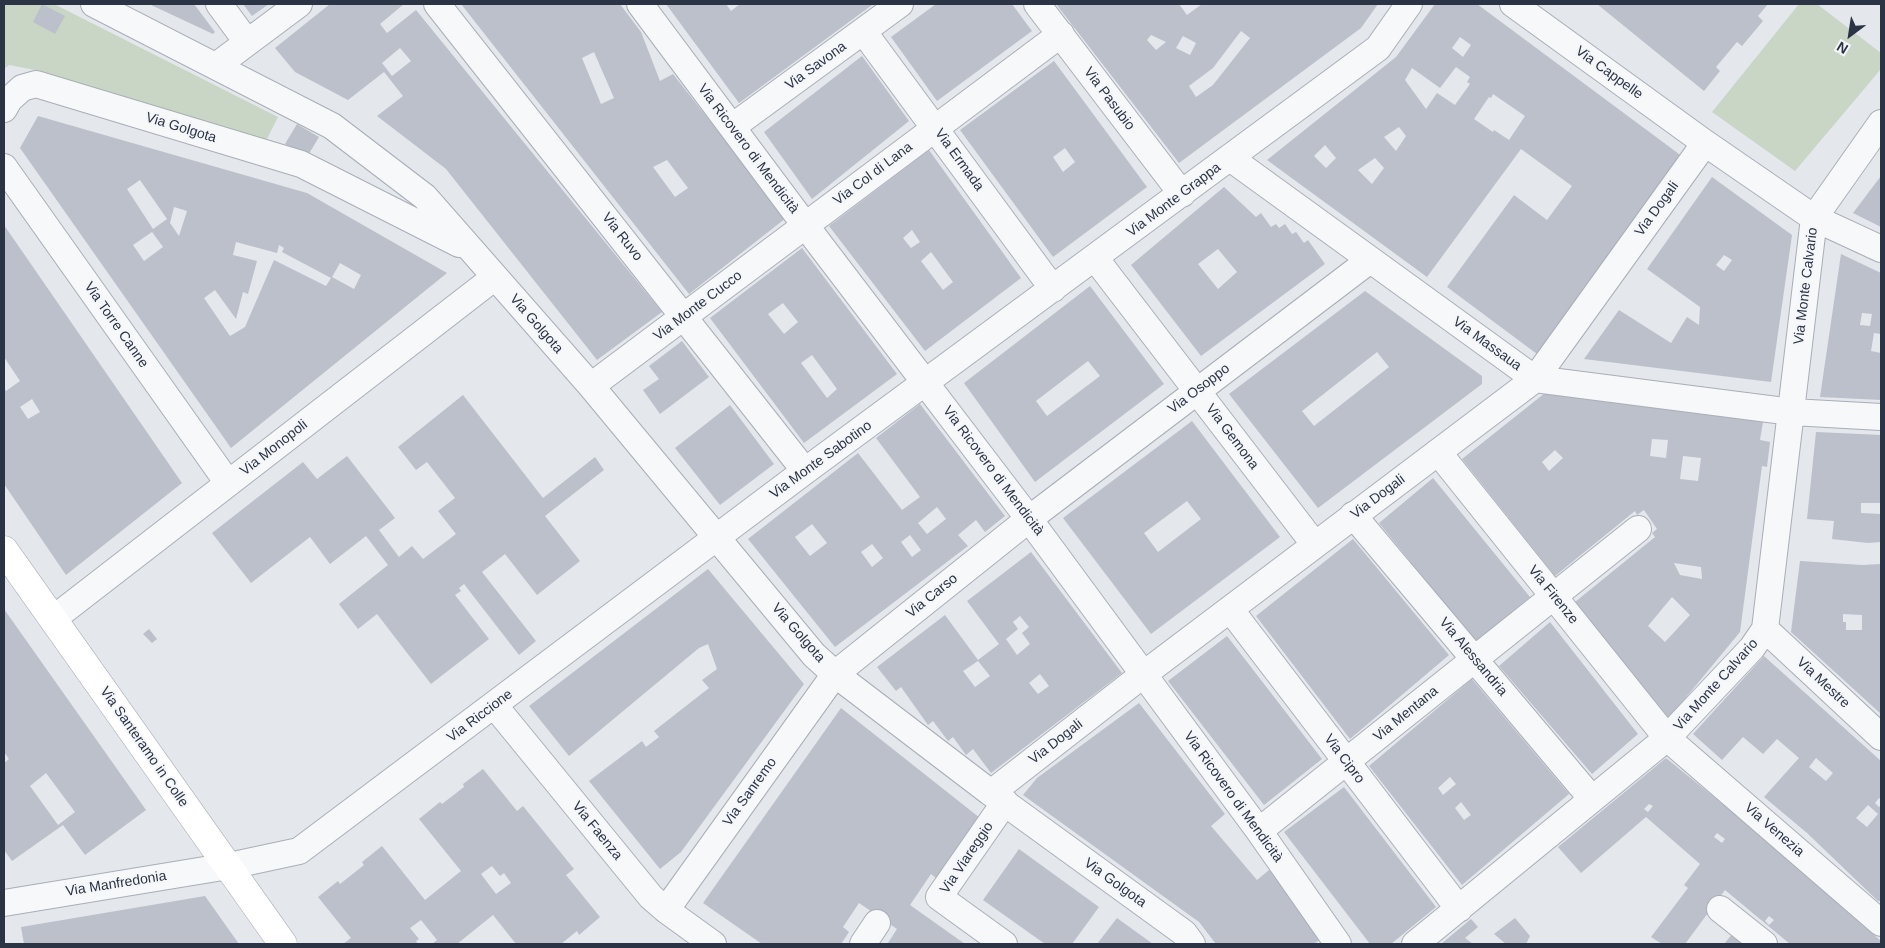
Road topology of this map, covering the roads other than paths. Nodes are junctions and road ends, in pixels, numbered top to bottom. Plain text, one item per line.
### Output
1 (94, 4) edge
2 (219, 4) edge
3 (299, 4) edge
4 (437, 4) edge
5 (640, 4) edge
6 (1037, 4) edge
7 (1409, 4) edge
8 (1513, 4) edge
9 (897, 5) edge
10 (863, 31) junction
11 (1060, 34) junction
12 (247, 42) junction
13 (216, 66) junction
14 (4, 109) edge
15 (1881, 123) edge
16 (732, 127) junction
17 (935, 128) junction
18 (1705, 143) junction
19 (1230, 158) junction
20 (4, 167) edge
21 (1182, 194) junction
22 (1814, 218) junction
23 (805, 225) junction
24 (1881, 249) edge
25 (471, 250) junction
26 (1095, 258) junction
27 (1370, 260) junction
28 (495, 277) junction
29 (1053, 289) junction
30 (684, 316) junction
31 (1535, 379) junction
32 (926, 383) junction
33 (591, 386) junction
34 (1197, 391) junction
35 (1792, 412) junction
36 (1881, 417) edge
37 (1438, 452) junction
38 (805, 471) junction
39 (228, 483) junction
40 (1354, 515) junction
41 (1029, 519) junction
42 (1638, 530) dead end
43 (717, 537) junction
44 (1315, 545) junction
45 (4, 550) edge
46 (1554, 596) junction
47 (1230, 609) junction
48 (53, 619) junction
49 (1765, 629) junction
50 (1474, 659) junction
51 (835, 674) junction
52 (1144, 674) junction
53 (494, 705) junction
54 (1881, 737) edge
55 (1667, 738) junction
56 (1346, 762) junction
57 (998, 798) junction
58 (1592, 799) junction
59 (1259, 831) junction
60 (229, 866) junction
61 (4, 903) edge
62 (1720, 909) dead end
63 (666, 910) junction
64 (1459, 910) junction
65 (877, 923) dead end
66 (1881, 923) edge
67 (283, 944) edge
68 (713, 944) edge
69 (863, 944) edge
70 (1004, 944) edge
71 (1192, 944) edge
72 (1338, 944) edge
73 (1415, 944) edge
74 (1764, 944) edge

1 - 13 street, Via Golgota
2 - 12 street
3 - 12 street
4 - 30 street, Via Ruvo
5 - 16 street, Via Ricovero di Mendicità
6 - 11 street, Via Pasubio
7 - 19 street, Via Monte Grappa
8 - 18 street, Via Cappelle
9 - 10 street, Via Savona
10 - 16 street, Via Savona
10 - 17 street, Via Ermada
11 - 17 street, Via Col di Lana
11 - 21 street, Via Pasubio
12 - 13 street
13 - 25 street, Via Golgota
14 - 25 street, Via Golgota
15 - 22 street
16 - 23 street, Via Ricovero di Mendicità
17 - 23 street, Via Col di Lana
17 - 29 street, Via Ermada
18 - 22 street, Via Cappelle
18 - 31 street, Via Dogali
19 - 21 street, Via Monte Grappa
19 - 27 street, Via Massaua
20 - 39 street, Via Torre Canne
21 - 26 street, Via Monte Grappa
22 - 24 street, Via Cappelle
22 - 35 street, Via Monte Calvario
23 - 30 street, Via Monte Cucco
23 - 32 street, Via Ricovero di Mendicità
25 - 28 street, Via Golgota
26 - 29 street, Via Monte Grappa
26 - 34 street, Via Gemona
27 - 31 street, Via Massaua
27 - 34 street, Via Osoppo
28 - 33 street, Via Golgota
28 - 39 street, Via Monopoli
29 - 32 street, Via Monte Grappa
30 - 33 street, Via Monte Cucco
30 - 38 street, Via Ruvo
31 - 35 street, Via Massaua
31 - 37 street, Via Dogali
32 - 38 street, Via Monte Sabotino
32 - 41 street, Via Ricovero di Mendicità
33 - 43 street, Via Golgota
34 - 41 street, Via Osoppo
34 - 44 street, Via Gemona
35 - 36 street, Via Massaua
35 - 49 street, Via Monte Calvario
37 - 40 street, Via Dogali
37 - 46 street, Via Firenze
38 - 43 street, Via Monte Sabotino
39 - 48 street, Via Monopoli
40 - 44 street, Via Dogali
40 - 50 street, Via Alessandria
41 - 51 street, Via Carso
41 - 52 street, Via Ricovero di Mendicità
42 - 46 street, Via Mentana
43 - 51 street, Via Golgota
43 - 53 street, Via Riccione
44 - 47 street, Via Dogali
45 - 48 main road, Via Santeramo in Colle
46 - 50 street, Via Mentana
46 - 55 street, Via Firenze
47 - 52 street, Via Dogali
47 - 56 street, Via Cipro
48 - 60 main road, Via Santeramo in Colle
49 - 54 street, Via Mestre
49 - 55 street, Via Monte Calvario
50 - 56 street, Via Mentana
50 - 58 street, Via Alessandria
51 - 57 street, Via Golgota
51 - 63 street, Via Sanremo
52 - 57 street, Via Dogali
52 - 59 street, Via Ricovero di Mendicità
53 - 60 street, Via Riccione
53 - 63 street, Via Faenza
55 - 58 street, Via Monte Calvario
55 - 66 street, Via Venezia
56 - 59 street, Via Mentana
56 - 64 street, Via Cipro
57 - 70 street, Via Viareggio
57 - 71 street, Via Golgota
58 - 64 street, Via Monte Calvario
59 - 72 street, Via Ricovero di Mendicità
60 - 61 street, Via Manfredonia
60 - 67 main road, Via Santeramo in Colle
62 - 74 street
63 - 68 street, Via Faenza
64 - 73 street, Via Monte Calvario
65 - 69 street

